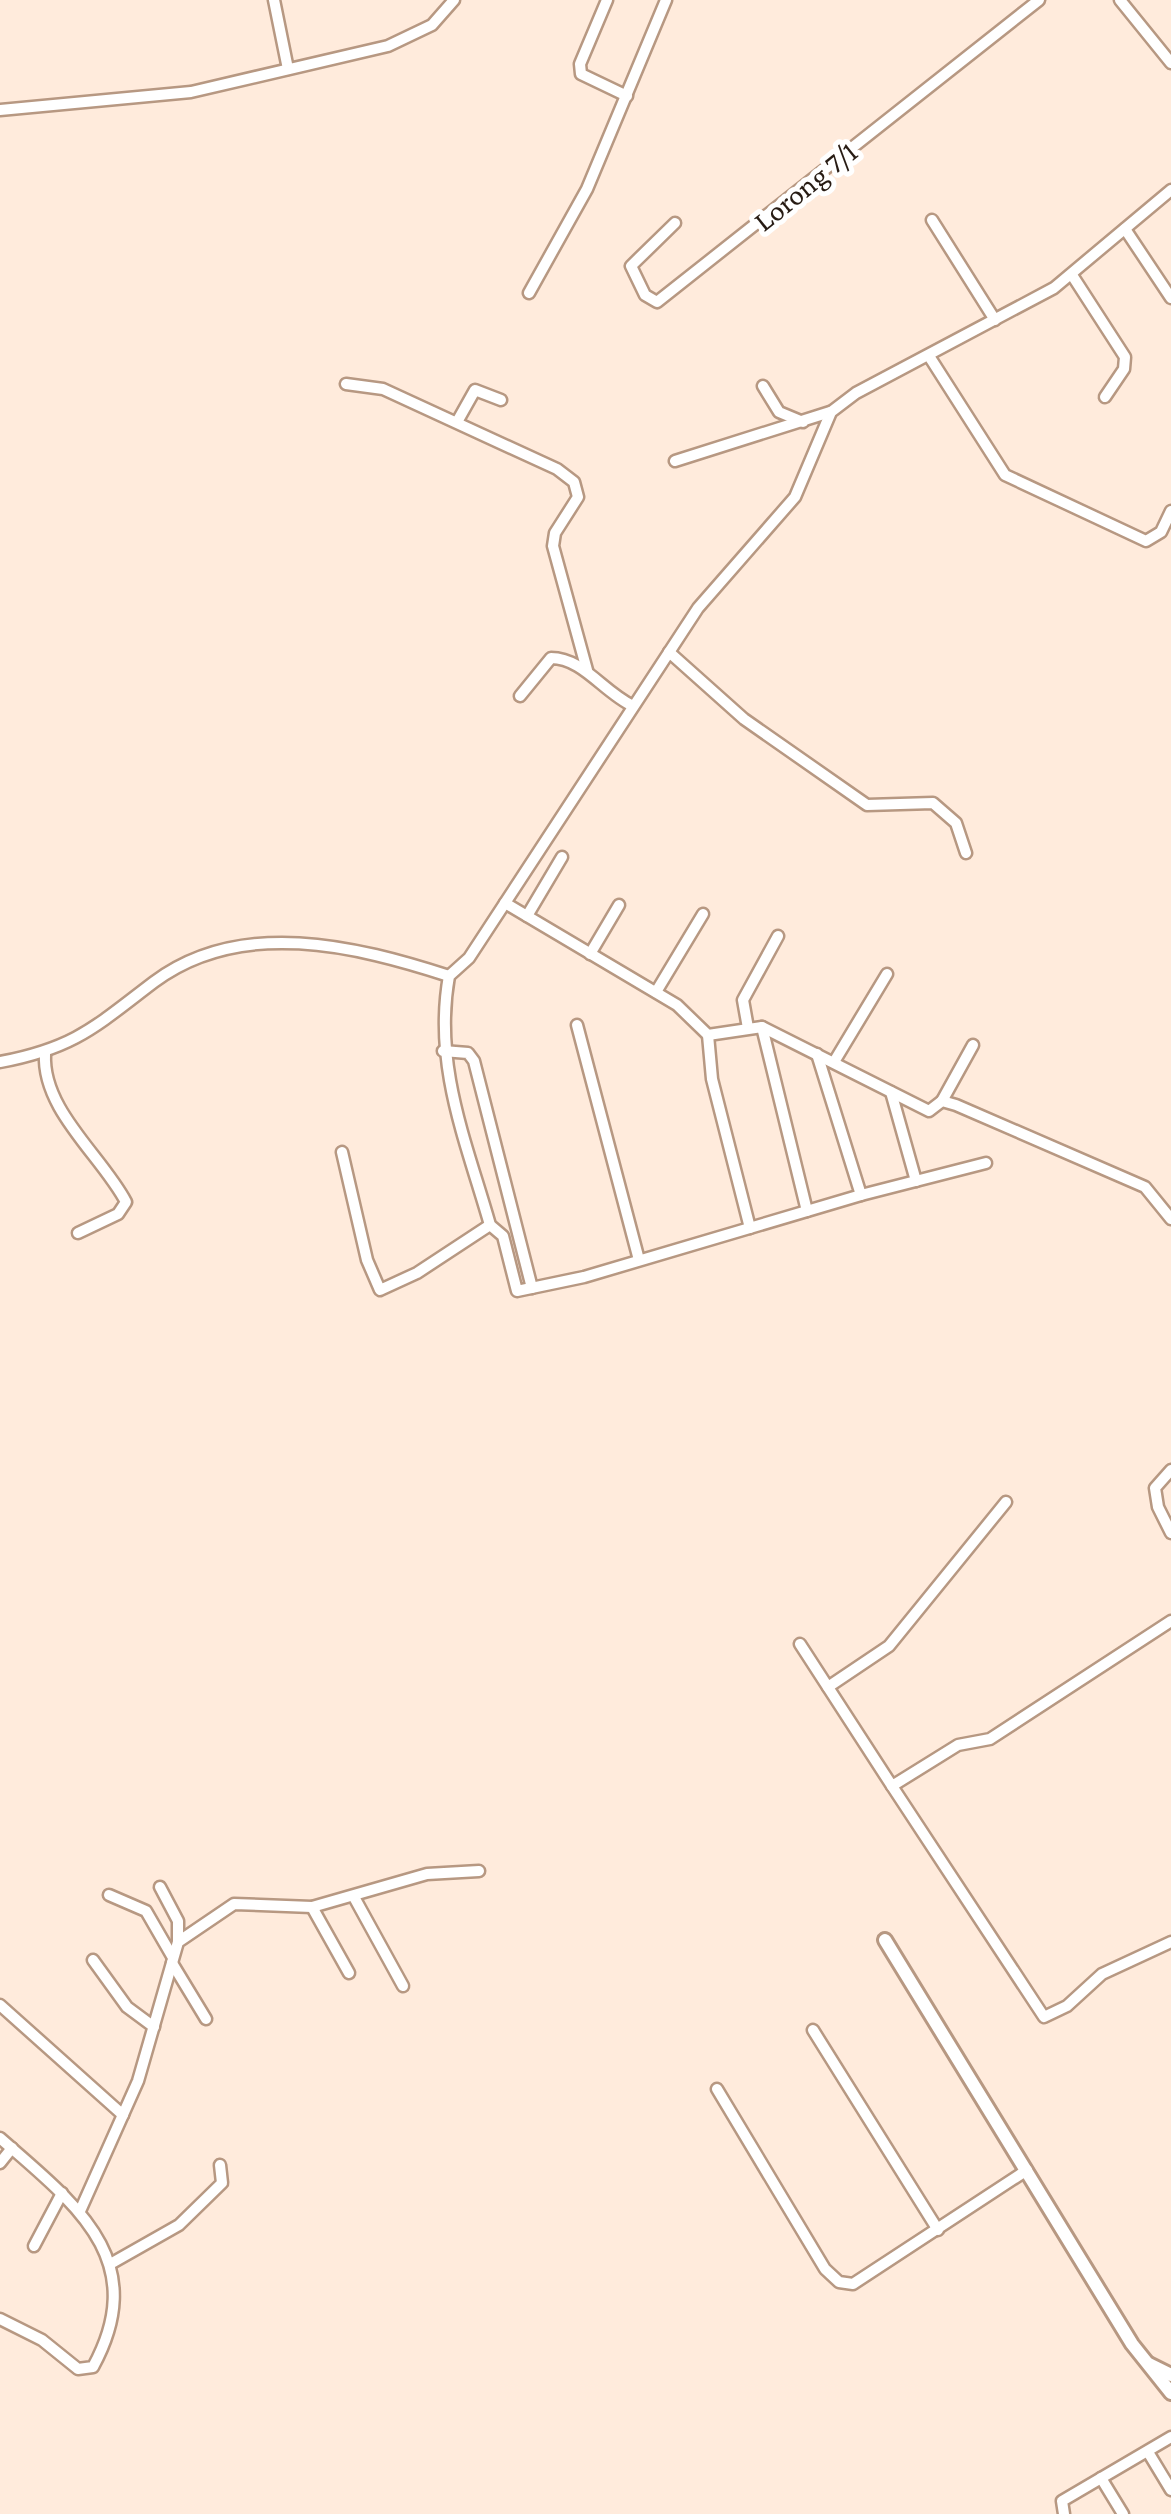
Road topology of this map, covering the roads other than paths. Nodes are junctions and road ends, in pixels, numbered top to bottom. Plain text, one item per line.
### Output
1 (274, 0) edge
2 (454, 0) edge
3 (608, 0) edge
4 (1039, 0) edge
5 (1120, 0) edge
6 (663, 1) edge
7 (1171, 63) edge
8 (288, 69) junction
9 (627, 96) junction
10 (0, 110) edge
11 (1171, 190) edge
12 (932, 220) dead end
13 (675, 223) dead end
14 (1125, 229) junction
15 (1072, 275) junction
16 (529, 293) dead end
17 (1171, 298) edge
18 (995, 320) junction
19 (928, 356) junction
20 (346, 384) dead end
21 (763, 386) dead end
22 (1104, 396) dead end
23 (501, 400) dead end
24 (831, 412) junction
25 (457, 422) junction
26 (804, 422) junction
27 (675, 460) dead end
28 (1171, 511) edge
29 (669, 652) junction
30 (588, 670) junction
31 (520, 696) dead end
32 (634, 706) junction
33 (966, 853) dead end
34 (562, 857) dead end
35 (504, 903) junction
36 (618, 905) dead end
37 (703, 914) dead end
38 (527, 916) junction
39 (778, 936) dead end
40 (590, 954) junction
41 (886, 974) dead end
42 (449, 976) junction
43 (656, 992) junction
44 (576, 1024) dead end
45 (748, 1028) junction
46 (762, 1028) junction
47 (708, 1035) junction
48 (973, 1045) dead end
49 (443, 1051) junction
50 (45, 1054) junction
51 (817, 1054) junction
52 (0, 1062) edge
53 (834, 1062) junction
54 (891, 1092) junction
55 (942, 1102) junction
56 (342, 1152) dead end
57 (986, 1162) dead end
58 (916, 1181) junction
59 (861, 1195) junction
60 (807, 1211) junction
61 (1171, 1219) edge
62 (490, 1225) junction
63 (750, 1228) junction
64 (78, 1233) dead end
65 (639, 1260) junction
66 (532, 1288) junction
67 (1171, 1470) edge
68 (1006, 1502) dead end
69 (1171, 1533) edge
70 (1171, 1620) edge
71 (800, 1644) dead end
72 (828, 1688) junction
73 (892, 1786) junction
74 (479, 1871) dead end
75 (160, 1887) dead end
76 (109, 1895) dead end
77 (354, 1897) junction
78 (312, 1907) junction
79 (885, 1940) dead end
80 (178, 1942) junction
81 (1171, 1942) edge
82 (172, 1959) junction
83 (93, 1960) dead end
84 (349, 1972) dead end
85 (403, 1986) dead end
86 (0, 2006) edge
87 (206, 2019) dead end
88 (154, 2027) junction
89 (812, 2030) dead end
90 (717, 2090) dead end
91 (123, 2115) junction
92 (0, 2138) edge
93 (12, 2148) junction
94 (0, 2163) edge
95 (220, 2165) dead end
96 (1027, 2170) junction
97 (62, 2193) junction
98 (80, 2211) junction
99 (938, 2230) junction
100 (34, 2246) dead end
101 (112, 2263) junction
102 (0, 2319) edge
103 (1147, 2364) junction
104 (1171, 2375) edge
105 (1171, 2393) edge
106 (1171, 2437) edge
107 (1148, 2452) junction
108 (1101, 2478) junction
109 (1171, 2490) edge
110 (1064, 2514) edge
111 (1123, 2514) edge

1 - 8 street
2 - 8 street
3 - 9 street
4 - 13 street, Lorong 7/1
5 - 7 street
6 - 9 street
8 - 10 street
9 - 16 street
11 - 14 street
12 - 18 street
14 - 15 street
14 - 17 street
15 - 18 street
15 - 22 street
18 - 19 street
19 - 24 street
19 - 28 street
20 - 25 street
21 - 26 street
23 - 25 street
24 - 26 street
24 - 29 street
25 - 30 street
26 - 27 street
29 - 32 street
29 - 33 street
30 - 31 street
30 - 32 street
32 - 35 street
34 - 38 street
35 - 38 street
35 - 42 street
36 - 40 street
37 - 43 street
38 - 40 street
39 - 45 street
40 - 43 street
41 - 53 street
42 - 49 street
42 - 50 street
43 - 47 street
44 - 65 street
45 - 46 street
45 - 47 street
46 - 51 street
46 - 60 street
47 - 63 street
48 - 55 street
49 - 62 street
49 - 66 street
50 - 52 street
50 - 64 street
51 - 53 street
51 - 59 street
53 - 54 street
54 - 55 street
54 - 58 street
55 - 61 street
56 - 62 street
57 - 58 street
58 - 59 street
59 - 60 street
60 - 63 street
62 - 66 street
63 - 65 street
65 - 66 street
67 - 69 street
68 - 72 street
70 - 73 street
71 - 72 street
72 - 73 street
73 - 81 street
74 - 77 street
75 - 80 street
76 - 82 street
77 - 78 street
77 - 85 street
78 - 80 street
78 - 84 street
79 - 96 street
80 - 82 street
82 - 87 street
82 - 88 street
83 - 88 street
86 - 91 street
88 - 91 street
89 - 99 street
90 - 99 street
91 - 98 street
92 - 93 street
93 - 94 street
93 - 97 street
95 - 101 street
96 - 99 street
96 - 103 street
97 - 98 street
97 - 100 street
98 - 101 street
101 - 102 street
103 - 104 street
103 - 105 street
106 - 107 street
107 - 108 street
107 - 109 street
108 - 110 street
108 - 111 street

